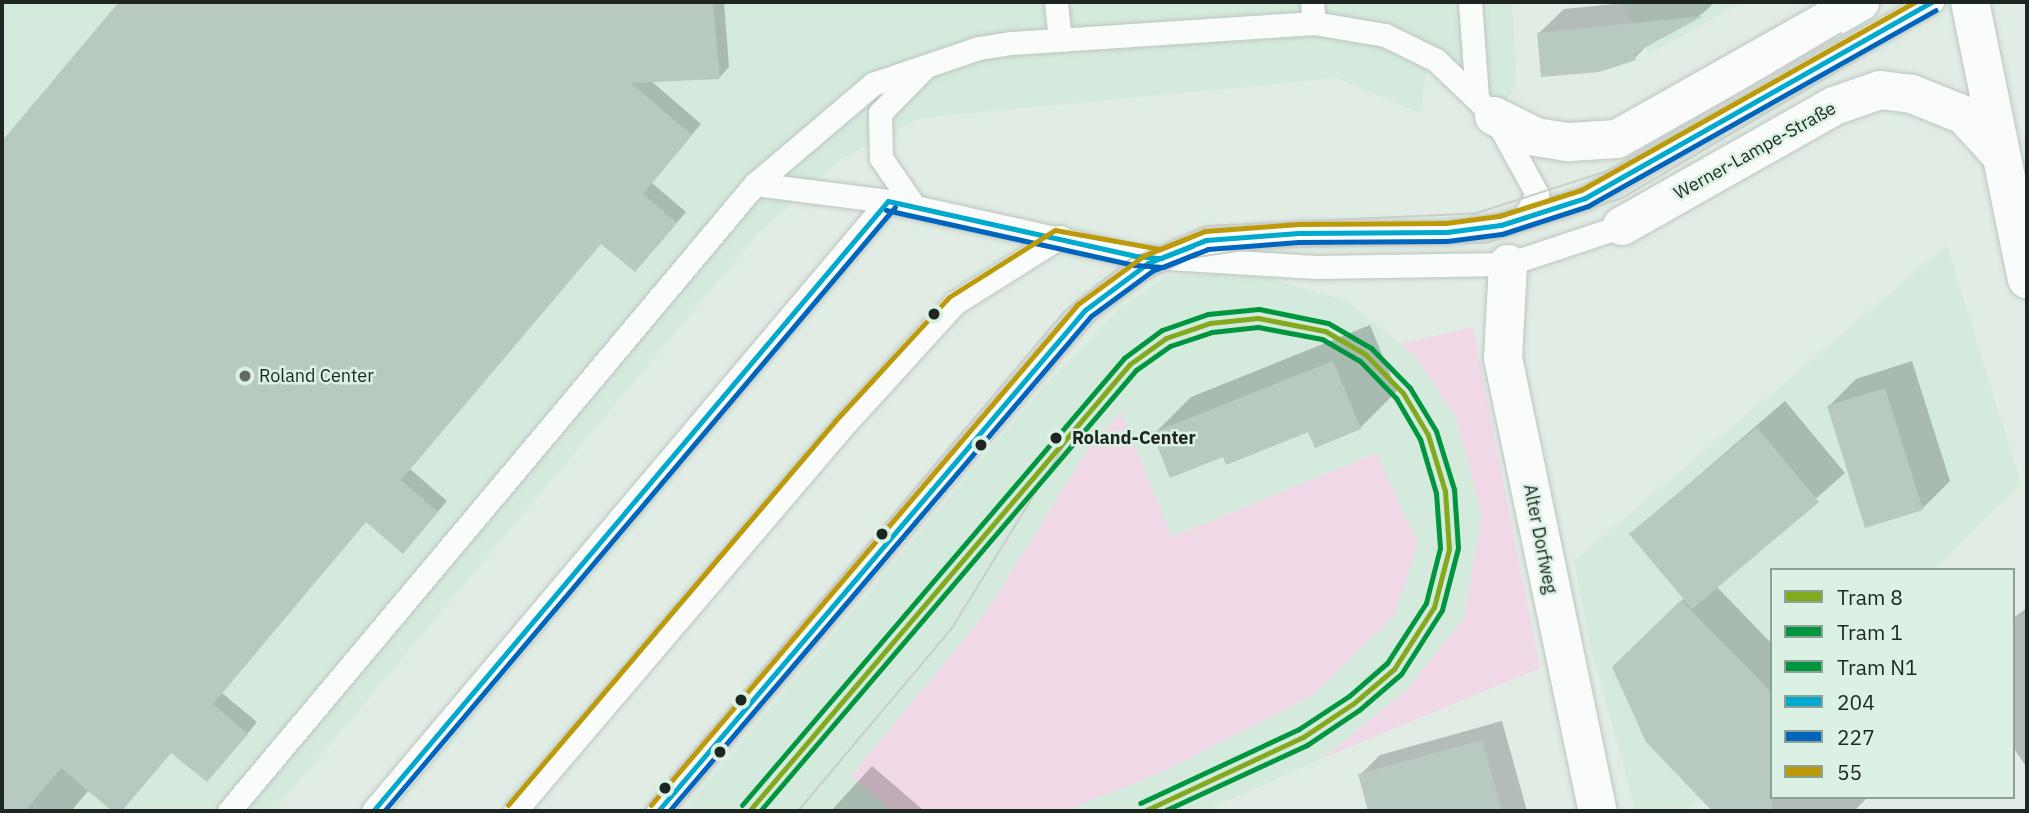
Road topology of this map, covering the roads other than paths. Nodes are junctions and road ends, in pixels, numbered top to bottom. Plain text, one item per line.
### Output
1 (1056, 2) edge
2 (1470, 2) edge
3 (1860, 2) edge
4 (1932, 2) edge
5 (1970, 2) edge
6 (1313, 12) edge
7 (1060, 38) junction
8 (928, 65) junction
9 (1485, 107) junction
10 (1998, 152) junction
11 (755, 184) junction
12 (888, 201) junction
13 (914, 206) junction
14 (1524, 217) junction
15 (1622, 226) joint
16 (1060, 237) junction
17 (1161, 258) junction
18 (1508, 264) junction
19 (2027, 279) edge
20 (229, 811) edge
21 (373, 811) edge
22 (515, 811) edge
23 (658, 811) edge
24 (1598, 811) edge

1 - 7 lane
2 - 9 lane
3 - 9 street
4 - 14 lane
5 - 10 street
6 - 7 lane
6 - 9 lane
7 - 8 lane
8 - 11 lane
8 - 13 lane
9 - 14 lane
10 - 15 street, Werner-Lampe-Straße
10 - 19 street
11 - 12 lane
11 - 20 lane
12 - 13 lane
12 - 21 lane
13 - 16 lane
14 - 17 lane
15 - 18 lane
16 - 17 lane
16 - 22 lane
17 - 18 lane
17 - 23 lane
18 - 24 street, Alter Dorfweg

